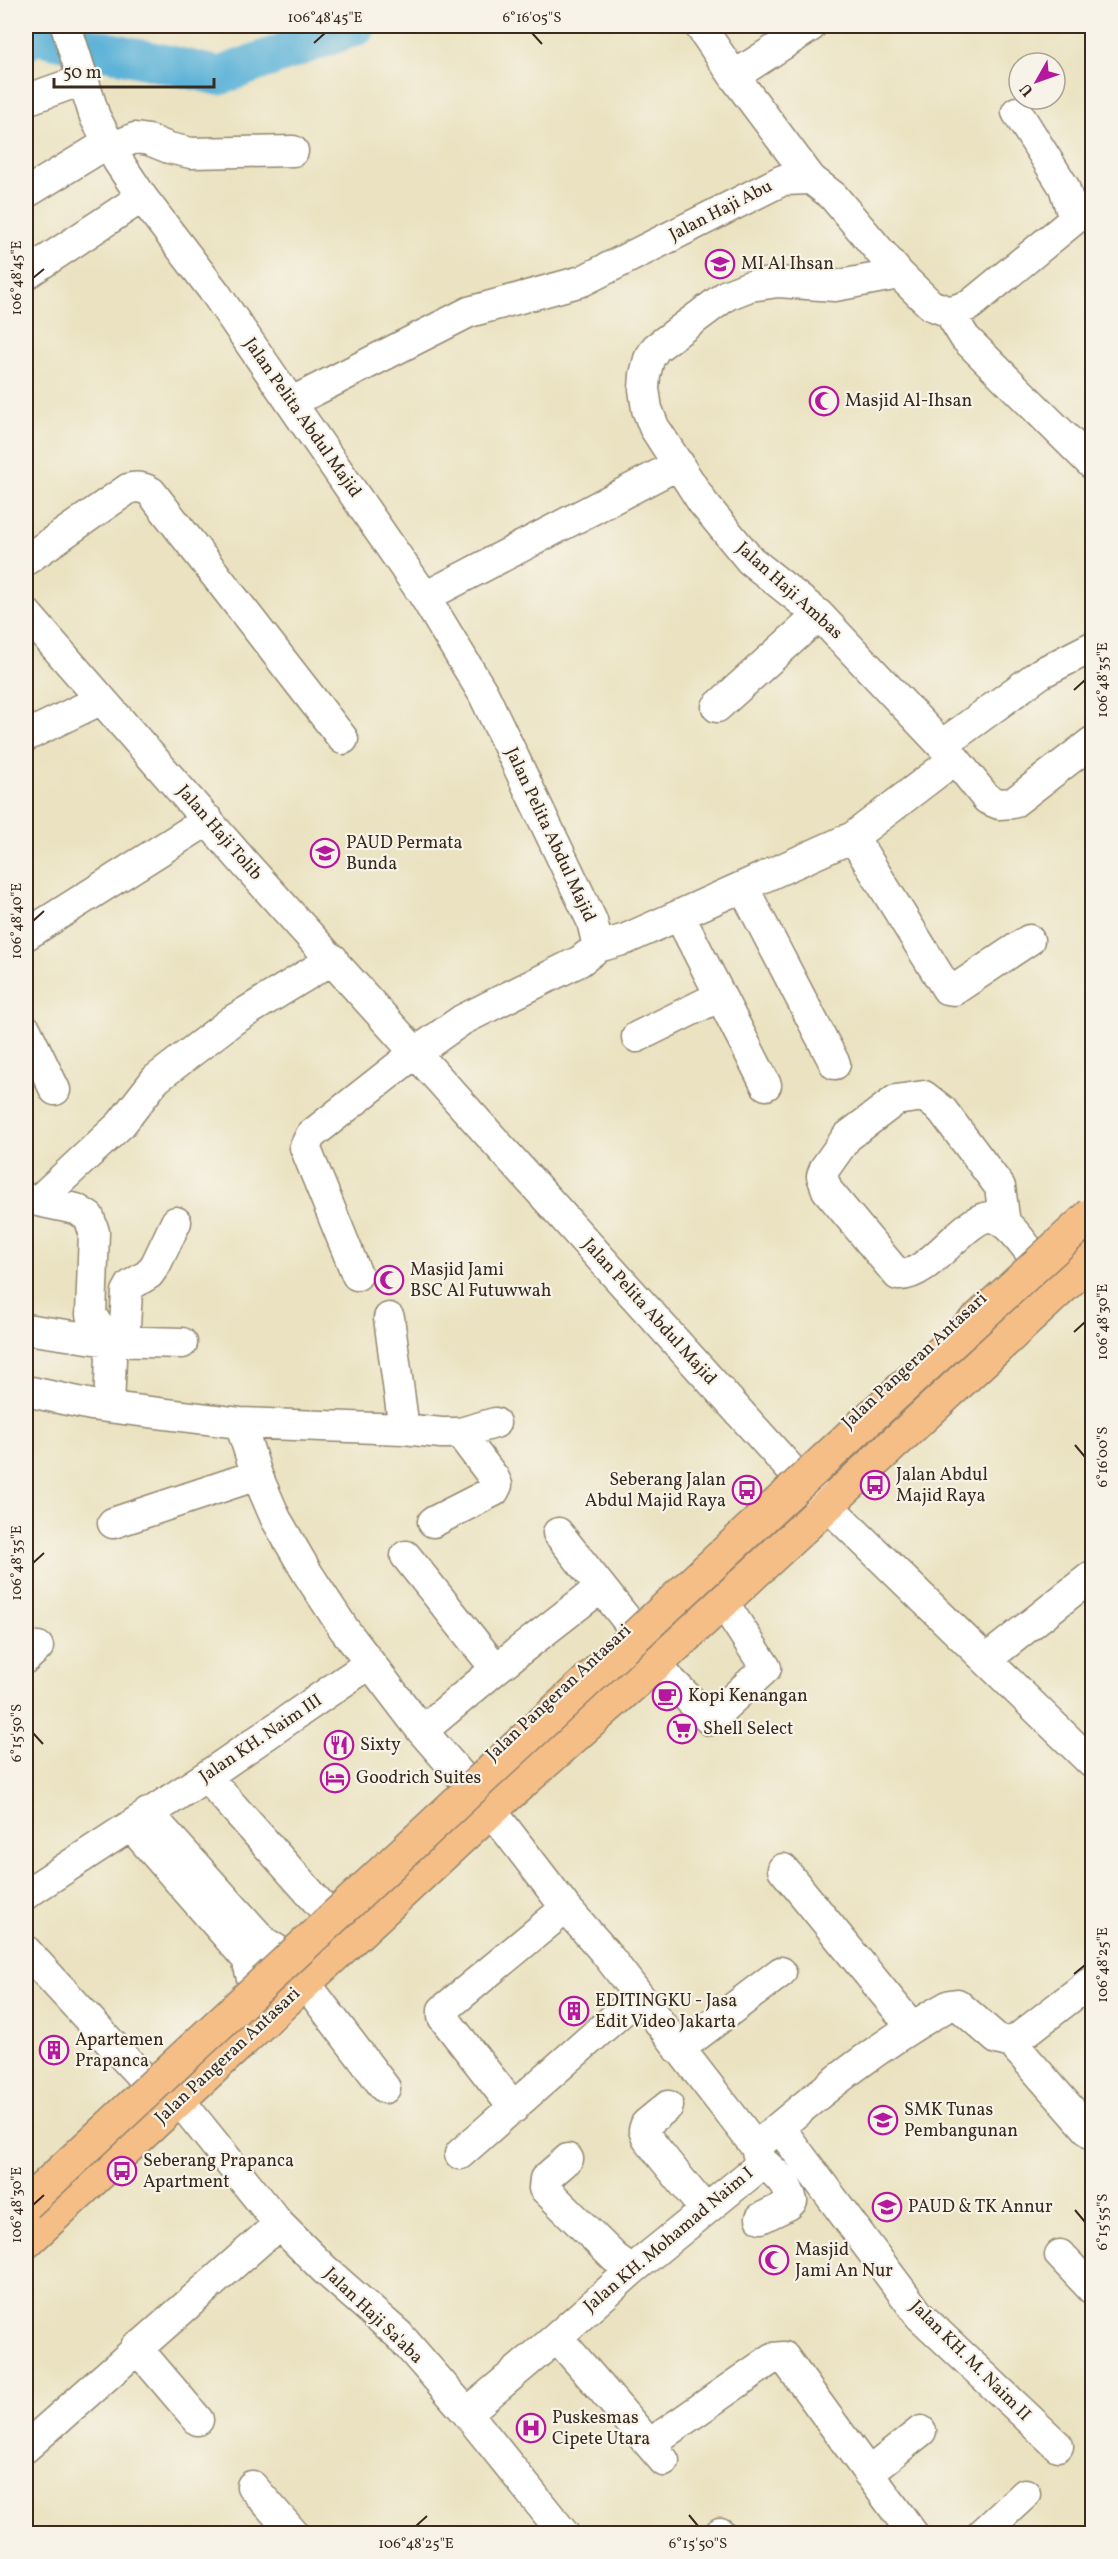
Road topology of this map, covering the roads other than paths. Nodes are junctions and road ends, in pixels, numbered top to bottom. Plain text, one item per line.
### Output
1 (66, 26) edge
2 (700, 26) edge
3 (810, 27) dead end
4 (81, 75) junction
5 (734, 76) junction
6 (26, 100) edge
7 (1017, 112) dead end
8 (109, 145) junction
9 (293, 151) dead end
10 (811, 179) junction
11 (26, 193) edge
12 (142, 197) junction
13 (1083, 212) edge
14 (26, 274) edge
15 (899, 274) junction
16 (949, 312) junction
17 (292, 402) junction
18 (1090, 455) edge
19 (679, 464) junction
20 (26, 560) edge
21 (425, 597) junction
22 (26, 613) edge
23 (819, 615) junction
24 (1092, 646) edge
25 (100, 700) junction
26 (717, 707) dead end
27 (26, 736) edge
28 (343, 739) dead end
29 (1092, 742) edge
30 (948, 752) junction
31 (208, 820) junction
32 (853, 837) junction
33 (743, 887) junction
34 (679, 915) junction
35 (26, 935) edge
36 (1029, 940) dead end
37 (598, 947) junction
38 (333, 959) junction
39 (720, 996) junction
40 (26, 1030) edge
41 (637, 1037) dead end
42 (415, 1053) junction
43 (835, 1064) dead end
44 (766, 1085) dead end
45 (55, 1090) dead end
46 (1092, 1196) edge
47 (32, 1200) edge
48 (1092, 1214) edge
49 (176, 1222) dead end
50 (1005, 1224) junction
51 (1092, 1238) edge
52 (1031, 1253) junction
53 (1092, 1260) edge
54 (357, 1275) dead end
55 (389, 1318) dead end
56 (26, 1329) edge
57 (116, 1342) junction
58 (182, 1343) dead end
59 (26, 1391) edge
60 (109, 1407) junction
61 (240, 1423) junction
62 (495, 1423) dead end
63 (404, 1430) junction
64 (460, 1433) junction
65 (795, 1474) junction
66 (257, 1475) junction
67 (828, 1506) junction
68 (433, 1522) dead end
69 (113, 1523) dead end
70 (558, 1533) dead end
71 (406, 1556) dead end
72 (1092, 1576) edge
73 (600, 1588) junction
74 (723, 1602) junction
75 (631, 1625) junction
76 (987, 1659) junction
77 (369, 1664) junction
78 (655, 1665) junction
79 (496, 1669) junction
80 (422, 1731) junction
81 (1092, 1763) edge
82 (464, 1781) junction
83 (210, 1782) dead end
84 (491, 1810) junction
85 (140, 1820) junction
86 (783, 1869) dead end
87 (26, 1894) edge
88 (326, 1904) junction
89 (566, 1908) junction
90 (26, 1951) edge
91 (280, 1952) junction
92 (781, 1972) dead end
93 (252, 1978) junction
94 (1092, 1982) edge
95 (306, 1984) junction
96 (639, 1997) junction
97 (911, 2026) junction
98 (1012, 2043) junction
99 (679, 2049) junction
100 (144, 2079) junction
101 (385, 2088) dead end
102 (180, 2101) junction
103 (668, 2106) dead end
104 (514, 2108) junction
105 (779, 2127) junction
106 (1092, 2134) edge
107 (758, 2153) junction
108 (460, 2154) dead end
109 (568, 2159) dead end
110 (26, 2190) edge
111 (26, 2204) edge
112 (705, 2210) junction
113 (760, 2218) dead end
114 (279, 2224) junction
115 (26, 2226) edge
116 (26, 2242) edge
117 (1060, 2256) dead end
118 (632, 2270) junction
119 (1092, 2289) edge
120 (557, 2337) junction
121 (136, 2347) junction
122 (467, 2413) junction
123 (198, 2420) dead end
124 (921, 2431) dead end
125 (1058, 2446) dead end
126 (26, 2447) edge
127 (868, 2473) junction
128 (252, 2486) dead end
129 (1026, 2494) dead end
130 (993, 2530) edge
131 (294, 2534) edge
132 (564, 2534) edge
133 (913, 2534) edge

1 - 4 street, Jalan Pelita Abdul Majid
2 - 5 street
3 - 5 street
4 - 6 street
4 - 8 street, Jalan Pelita Abdul Majid
5 - 10 street
7 - 13 street
8 - 9 street
8 - 11 street
8 - 12 street, Jalan Pelita Abdul Majid
10 - 15 street
10 - 17 street, Jalan Haji Abu
12 - 14 street
12 - 17 street, Jalan Pelita Abdul Majid
13 - 16 street
15 - 16 street
15 - 19 street, Jalan Haji Ambas
16 - 18 street
17 - 21 street, Jalan Pelita Abdul Majid
19 - 21 street
19 - 23 street, Jalan Haji Ambas
20 - 28 street
21 - 37 street, Jalan Pelita Abdul Majid
22 - 25 street, Jalan Haji Tolib
23 - 26 street
23 - 30 street, Jalan Haji Ambas
24 - 30 street
25 - 27 street
25 - 31 street, Jalan Haji Tolib
29 - 30 street, Jalan Haji Ambas
30 - 32 street
31 - 35 street
31 - 38 street, Jalan Haji Tolib
32 - 33 street
32 - 36 street
33 - 34 street
33 - 43 street
34 - 37 street
34 - 39 street
37 - 42 street, Jalan Pelita Abdul Majid
38 - 42 street, Jalan Haji Tolib
38 - 47 street
39 - 41 street
39 - 44 street
40 - 45 street
42 - 54 street
42 - 65 street, Jalan Pelita Abdul Majid
46 - 52 main road, Jalan Pangeran Antasari
47 - 57 street
48 - 111 main road, bridge
49 - 57 street
50 - 50 street
50 - 52 street
51 - 115 main road
52 - 65 main road, Jalan Pangeran Antasari
53 - 67 main road, Jalan Pangeran Antasari
55 - 63 street
56 - 57 street
57 - 58 street
57 - 60 street
59 - 60 street
60 - 61 street
61 - 63 street
61 - 66 street
62 - 64 street
63 - 64 street
64 - 68 street
65 - 67 street, Jalan Pelita Abdul Majid
65 - 75 main road, Jalan Pangeran Antasari
66 - 69 street
66 - 77 street
67 - 74 main road, Jalan Pangeran Antasari
67 - 76 street
70 - 73 street
71 - 79 street
72 - 76 street
73 - 75 street
73 - 79 street
74 - 78 main road, Jalan Pangeran Antasari
74 - 78 street
75 - 82 main road, Jalan Pangeran Antasari
76 - 81 street
77 - 80 street
77 - 85 street, Jalan KH. Naim III
78 - 84 main road, Jalan Pangeran Antasari
79 - 80 street
80 - 82 street
82 - 84 street
82 - 88 main road, Jalan Pangeran Antasari
83 - 88 street
84 - 89 street
84 - 95 main road, Jalan Pangeran Antasari
85 - 87 street, Jalan KH. Naim III
85 - 91 street
85 - 93 street
86 - 97 street
88 - 91 main road, Jalan Pangeran Antasari
89 - 96 street
89 - 104 street
90 - 100 street
91 - 93 main road, Jalan Pangeran Antasari
92 - 99 street
93 - 100 main road, Jalan Pangeran Antasari
94 - 98 street
95 - 101 street
95 - 102 main road, Jalan Pangeran Antasari
96 - 99 street
96 - 104 street
97 - 98 street, Jalan KH. Mohamad Naim I
97 - 105 street, Jalan KH. Mohamad Naim I
98 - 106 street
99 - 107 street
100 - 110 main road, Jalan Pangeran Antasari
102 - 114 street, Jalan Haji Sa'aba
102 - 116 main road, Jalan Pangeran Antasari
103 - 112 street
104 - 108 street
105 - 107 street, Jalan KH. Mohamad Naim I
105 - 125 street, Jalan KH. M. Naim II
107 - 112 street, Jalan KH. Mohamad Naim I
107 - 113 street
109 - 118 street
112 - 118 street, Jalan KH. Mohamad Naim I
114 - 121 street
114 - 122 street, Jalan Haji Sa'aba
117 - 119 street
118 - 120 street, Jalan KH. Mohamad Naim I
120 - 122 street, Jalan KH. Mohamad Naim I
120 - 127 street
121 - 123 street
121 - 126 street
122 - 132 street, Jalan Haji Sa'aba
124 - 127 street
127 - 133 street
128 - 131 street
129 - 130 street

